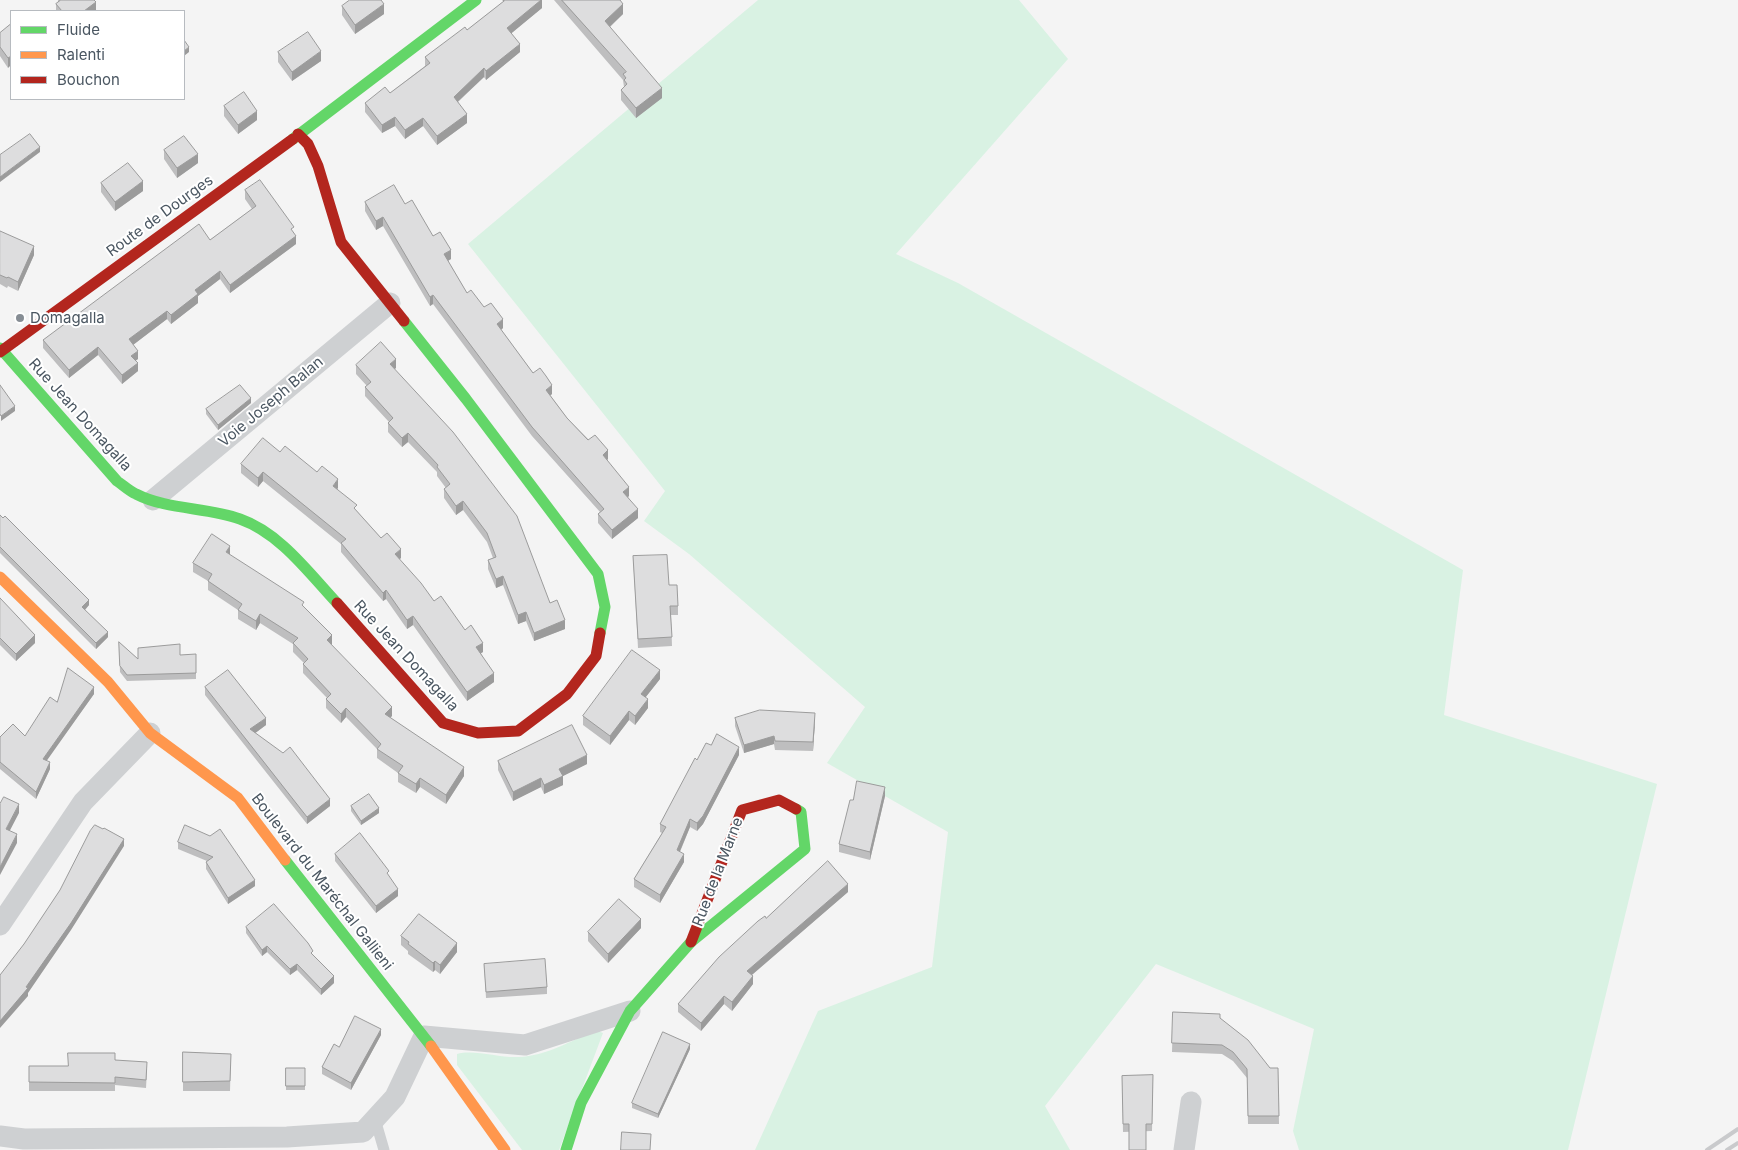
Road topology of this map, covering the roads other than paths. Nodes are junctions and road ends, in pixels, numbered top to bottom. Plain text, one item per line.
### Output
1 (476, 0) edge
2 (298, 134) junction
3 (390, 303) junction
4 (1, 350) edge
5 (152, 500) junction
6 (0, 577) edge
7 (150, 733) junction
8 (0, 925) edge
9 (692, 942) junction
10 (630, 1011) junction
11 (424, 1036) junction
12 (1191, 1102) dead end
13 (375, 1119) junction
14 (0, 1136) edge
15 (280, 1143) edge
16 (30, 1145) edge
17 (384, 1150) edge
18 (505, 1150) edge
19 (566, 1150) edge
20 (1184, 1150) edge

1 - 2 street, Route de Dourges
2 - 3 street, Rue Jean Domagalla
2 - 4 street, Route de Dourges
3 - 5 street, Voie Joseph Balan
3 - 5 street, Rue Jean Domagalla
4 - 5 street, Rue Jean Domagalla
6 - 7 street, Boulevard du Maréchal Gallieni
7 - 8 street
7 - 11 street, Boulevard du Maréchal Gallieni
9 - 9 street, Rue de la Marne
9 - 10 street, Rue de la Marne
10 - 11 street
10 - 19 street, Rue de la Marne
11 - 13 street
11 - 18 street, Boulevard du Maréchal Gallieni
12 - 20 street
13 - 15 street
13 - 17 lane
14 - 16 street
15 - 16 street

